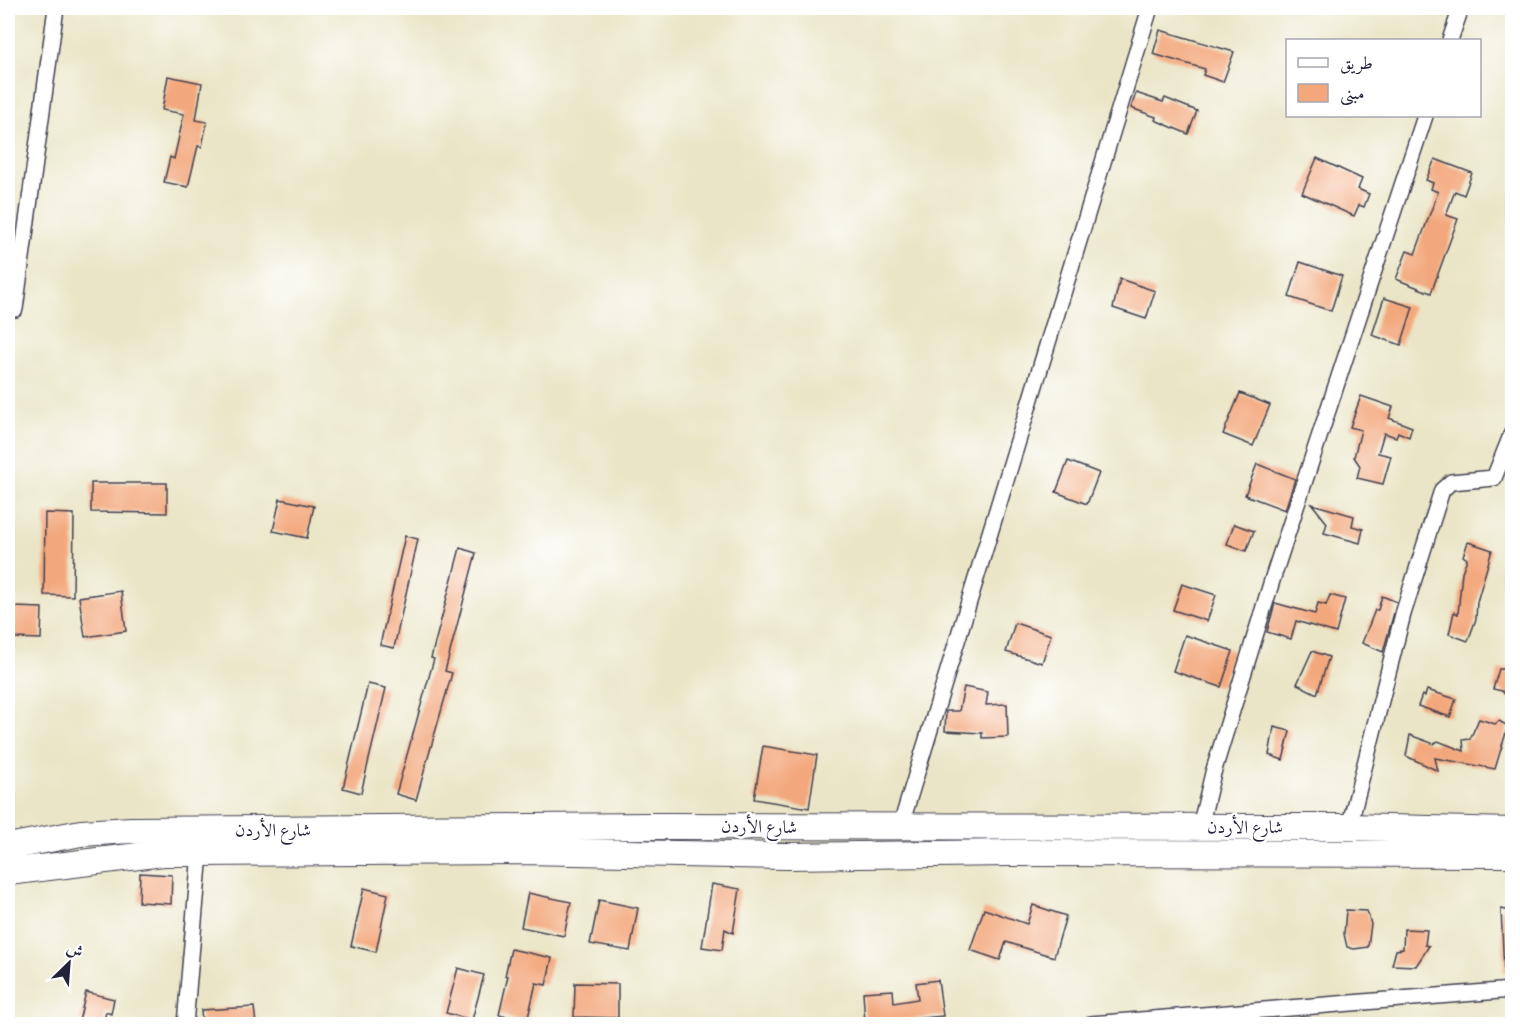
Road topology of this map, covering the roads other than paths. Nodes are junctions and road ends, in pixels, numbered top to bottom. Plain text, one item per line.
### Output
1 (56, 8) edge
2 (1150, 8) edge
3 (1461, 8) edge
4 (1450, 39) edge
5 (1425, 117) edge
6 (15, 309) dead end
7 (1512, 433) edge
8 (651, 826) junction
9 (1200, 827) junction
10 (1349, 827) junction
11 (900, 828) junction
12 (1512, 831) edge
13 (1472, 843) junction
14 (8, 847) edge
15 (200, 853) junction
16 (650, 853) junction
17 (1512, 854) edge
18 (8, 872) edge
19 (1512, 990) edge
20 (185, 1024) edge
21 (1091, 1024) edge

1 - 6 street
2 - 11 street
3 - 4 street
5 - 9 street
7 - 10 street
8 - 11 highway, شارع الأردن
8 - 14 highway, شارع الأردن
8 - 16 highway
9 - 10 highway, شارع الأردن
9 - 11 highway, شارع الأردن
10 - 13 highway, شارع الأردن
12 - 13 highway, شارع الأردن
13 - 16 highway, شارع الأردن
13 - 17 highway, شارع الأردن
15 - 16 highway, شارع الأردن
15 - 18 highway, شارع الأردن
15 - 20 street
19 - 21 street

